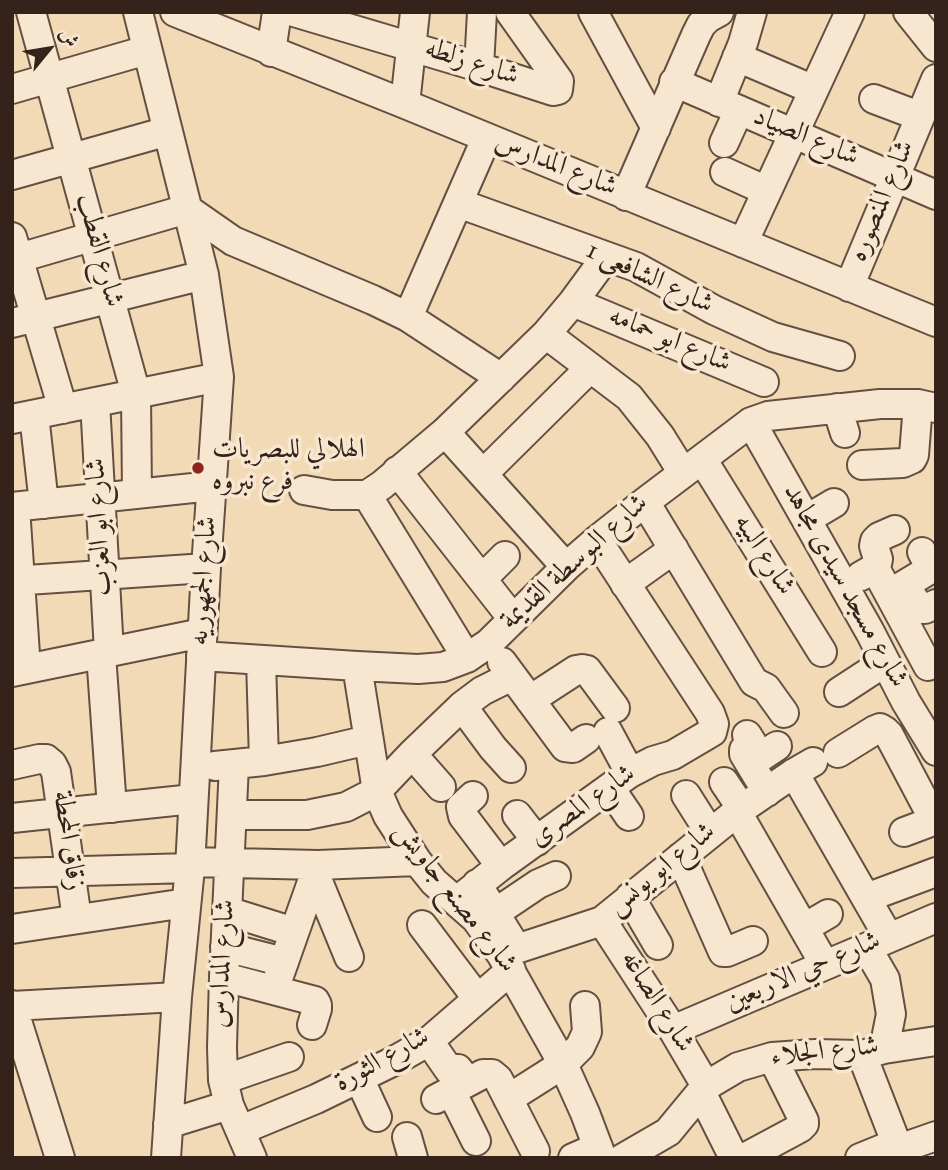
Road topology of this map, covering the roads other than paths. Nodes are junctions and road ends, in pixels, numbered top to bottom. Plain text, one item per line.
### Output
1 (31, 12) edge
2 (138, 12) edge
3 (277, 12) edge
4 (295, 12) edge
5 (415, 12) edge
6 (482, 12) edge
7 (510, 12) edge
8 (593, 12) edge
9 (752, 12) edge
10 (850, 12) edge
11 (711, 14) edge
12 (188, 15) edge
13 (329, 17) edge
14 (921, 17) edge
15 (411, 46) junction
16 (936, 47) edge
17 (147, 50) junction
18 (271, 52) junction
19 (737, 57) junction
20 (479, 67) junction
21 (49, 78) junction
22 (936, 79) edge
23 (674, 82) junction
24 (12, 89) edge
25 (814, 90) junction
26 (874, 99) dead end
27 (405, 104) junction
28 (729, 106) junction
29 (919, 116) junction
30 (656, 128) junction
31 (168, 131) junction
32 (794, 134) junction
33 (486, 139) junction
34 (724, 143) dead end
35 (72, 158) junction
36 (725, 172) dead end
37 (12, 175) edge
38 (895, 177) junction
39 (767, 191) junction
40 (936, 195) edge
41 (626, 196) junction
42 (458, 203) junction
43 (187, 209) junction
44 (93, 236) junction
45 (743, 243) junction
46 (14, 252) edge
47 (606, 257) junction
48 (204, 275) junction
49 (849, 287) junction
50 (110, 299) junction
51 (573, 302) junction
52 (408, 317) junction
53 (24, 320) edge
54 (936, 322) edge
55 (546, 334) junction
56 (773, 337) junction
57 (840, 356) dead end
58 (590, 368) junction
59 (219, 377) junction
60 (501, 378) junction
61 (764, 382) junction
62 (136, 394) junction
63 (95, 402) junction
64 (927, 406) edge
65 (63, 409) junction
66 (23, 417) edge
67 (755, 420) junction
68 (445, 432) junction
69 (862, 465) dead end
70 (692, 466) junction
71 (397, 471) junction
72 (482, 474) junction
73 (212, 486) junction
74 (304, 490) dead end
75 (137, 494) junction
76 (367, 495) junction
77 (100, 498) junction
78 (645, 502) junction
79 (834, 503) dead end
80 (44, 504) junction
81 (14, 507) edge
82 (807, 519) junction
83 (895, 530) dead end
84 (597, 540) junction
85 (674, 549) junction
86 (922, 552) dead end
87 (505, 556) dead end
88 (566, 567) junction
89 (206, 568) junction
90 (875, 568) junction
91 (104, 575) junction
92 (482, 579) junction
93 (16, 581) edge
94 (625, 584) junction
95 (844, 586) junction
96 (897, 589) junction
97 (936, 604) edge
98 (513, 620) junction
99 (202, 644) junction
100 (478, 650) junction
101 (822, 652) dead end
102 (105, 653) junction
103 (261, 660) junction
104 (932, 664) edge
105 (357, 666) junction
106 (19, 670) edge
107 (890, 672) junction
108 (512, 676) junction
109 (839, 692) dead end
110 (530, 701) junction
111 (462, 706) junction
112 (783, 713) dead end
113 (603, 726) junction
114 (747, 735) dead end
115 (368, 740) junction
116 (777, 746) dead end
117 (936, 751) edge
118 (412, 754) junction
119 (264, 761) junction
120 (815, 763) junction
121 (750, 764) junction
122 (12, 765) edge
123 (234, 765) junction
124 (195, 768) junction
125 (511, 768) dead end
126 (620, 780) junction
127 (724, 782) dead end
128 (440, 787) dead end
129 (377, 791) junction
130 (767, 792) junction
131 (687, 794) dead end
132 (473, 796) dead end
133 (193, 799) junction
134 (112, 808) junction
135 (739, 811) junction
136 (62, 813) junction
137 (232, 815) junction
138 (517, 815) dead end
139 (629, 816) dead end
140 (12, 818) edge
141 (935, 820) edge
142 (904, 832) dead end
143 (710, 833) junction
144 (537, 841) junction
145 (681, 857) junction
146 (417, 861) junction
147 (230, 863) junction
148 (190, 865) junction
149 (501, 866) junction
150 (317, 870) junction
151 (70, 871) junction
152 (12, 873) edge
153 (935, 873) edge
154 (556, 876) dead end
155 (893, 888) junction
156 (467, 892) junction
157 (630, 897) junction
158 (866, 898) junction
159 (186, 903) junction
160 (228, 911) junction
161 (495, 912) junction
162 (828, 914) dead end
163 (77, 919) junction
164 (602, 921) junction
165 (422, 925) dead end
166 (804, 928) junction
167 (913, 928) edge
168 (12, 929) edge
169 (294, 932) junction
170 (753, 941) dead end
171 (658, 945) dead end
172 (225, 947) junction
173 (349, 957) dead end
174 (509, 957) junction
175 (284, 962) junction
176 (825, 965) junction
177 (223, 977) junction
178 (274, 990) junction
179 (177, 997) junction
180 (477, 998) junction
181 (12, 1005) edge
182 (585, 1006) dead end
183 (312, 1025) dead end
184 (673, 1030) junction
185 (18, 1039) edge
186 (429, 1041) junction
187 (936, 1041) edge
188 (873, 1052) junction
189 (289, 1057) dead end
190 (772, 1057) junction
191 (563, 1064) junction
192 (359, 1078) junction
193 (704, 1089) junction
194 (452, 1091) junction
195 (226, 1093) junction
196 (508, 1099) junction
197 (377, 1117) dead end
198 (168, 1124) junction
199 (241, 1130) junction
200 (936, 1136) edge
201 (475, 1141) dead end
202 (670, 1145) edge
203 (535, 1150) dead end
204 (899, 1150) edge
205 (599, 1155) edge
206 (60, 1158) edge
207 (166, 1158) edge
208 (252, 1158) edge
209 (734, 1158) edge
210 (744, 1158) edge
211 (860, 1158) edge

1 - 21 street, شارع القطب
2 - 17 street, شارع الجمهوريه
3 - 18 street
4 - 13 street, شارع زلطه
5 - 15 street
6 - 20 street
7 - 20 street, شارع زلطه
8 - 30 street
9 - 19 street
10 - 25 street
11 - 23 street
12 - 18 street, شارع المدارس
13 - 15 street, شارع زلطه
14 - 16 street
15 - 20 street, شارع زلطه
15 - 27 street
17 - 21 street
17 - 31 street, شارع الجمهوريه
18 - 27 street, شارع المدارس
19 - 25 street
19 - 28 street
21 - 24 street
21 - 35 street, شارع القطب
22 - 29 street, شارع المنصوره
23 - 28 street, شارع الصياد
23 - 30 street
25 - 32 street
26 - 29 street
27 - 33 street, شارع المدارس
28 - 32 street, شارع الصياد
28 - 34 street
29 - 38 street, شارع المنصوره
30 - 41 street
31 - 35 street
31 - 43 street, شارع الجمهوريه
32 - 38 street, شارع الصياد
32 - 39 street
33 - 41 street, شارع المدارس
33 - 42 street
35 - 37 street
35 - 44 street, شارع القطب
36 - 39 street
38 - 40 street, شارع الصياد
38 - 49 street, شارع المنصوره
39 - 45 street
41 - 45 street, شارع المدارس
42 - 47 street, شارع الشافعى 1
42 - 52 street
43 - 44 street
43 - 48 street, شارع الجمهوريه
43 - 52 street
44 - 46 street
44 - 50 street, شارع القطب
45 - 49 street, شارع المدارس
46 - 53 street
47 - 51 street
47 - 56 street, شارع الشافعى 1
48 - 50 street
48 - 59 street, شارع الجمهوريه
49 - 54 street, شارع المدارس
50 - 53 street
50 - 62 street, شارع القطب
51 - 55 street
51 - 61 street, شارع ابو حمامه
52 - 60 street
53 - 65 street
55 - 58 street, شارع البيه
55 - 60 street
56 - 57 street, شارع الشافعى 1
56 - 61 street
58 - 70 street, شارع البيه
58 - 72 street
59 - 62 street
59 - 73 street, شارع الجمهوريه
60 - 68 street
61 - 67 street
62 - 63 street
62 - 75 street, شارع القطب
63 - 65 street
63 - 77 street, شارع ابو العزب
64 - 67 street, شارع البوسطة القديمة
64 - 69 street
65 - 66 street
66 - 80 street
67 - 70 street, شارع البوسطة القديمة
67 - 82 street, شارع مسجد سيدى مجاهد
68 - 71 street
68 - 72 street
70 - 78 street, شارع البوسطة القديمة
70 - 101 street, شارع البيه
71 - 76 street
71 - 92 street
72 - 88 street
73 - 75 street
73 - 89 street, شارع الجمهوريه
74 - 76 street
75 - 77 street
76 - 100 street
77 - 80 street
77 - 91 street, شارع ابو العزب
78 - 84 street, شارع البوسطة القديمة
78 - 85 street
79 - 82 street
80 - 81 street
81 - 93 street
82 - 95 street, شارع مسجد سيدى مجاهد
83 - 90 street
84 - 88 street, شارع البوسطة القديمة
84 - 94 street
85 - 94 street
85 - 112 street
86 - 96 street
87 - 92 street
88 - 98 street, شارع البوسطة القديمة
89 - 91 street
89 - 99 street, شارع الجمهوريه
90 - 95 street
90 - 96 street
91 - 93 street
91 - 102 street, شارع ابو العزب
92 - 98 street
93 - 106 street
94 - 126 street, شارع المصرى
95 - 107 street, شارع مسجد سيدى مجاهد
96 - 97 street
96 - 104 street
98 - 100 street, شارع البوسطة القديمة
99 - 102 street, شارع البوسطة القديمة
99 - 103 street, شارع البوسطة القديمة
99 - 124 street, شارع الجمهوريه
100 - 105 street, شارع البوسطة القديمة
100 - 108 street
102 - 106 street, شارع البوسطة القديمة
102 - 134 street, شارع ابو العزب
103 - 105 street, شارع البوسطة القديمة
103 - 119 street
104 - 107 street
105 - 115 street, شارع مصنع جاويش
107 - 109 street
107 - 117 street, شارع مسجد سيدى مجاهد
108 - 110 street
108 - 111 street
110 - 113 street
110 - 113 street
111 - 118 street
111 - 125 street
113 - 126 street
114 - 121 street
115 - 119 street
115 - 129 street, شارع مصنع جاويش
116 - 121 street
118 - 128 street
118 - 129 street
119 - 123 street
120 - 130 street, شارع ابو يونس
120 - 141 street, شارع ابو يونس
120 - 158 street
121 - 130 street
122 - 136 street, زقاق المحطة
123 - 124 street
123 - 137 street, شارع المدارس
124 - 133 street, شارع الجمهوريه
126 - 139 street
126 - 144 street, شارع المصرى
127 - 135 street
129 - 137 street
129 - 146 street, شارع مصنع جاويش
130 - 135 street, شارع ابو يونس
131 - 143 street
132 - 149 street
133 - 134 street
133 - 148 street, شارع الجمهوريه
134 - 136 street
135 - 143 street, شارع ابو يونس
135 - 166 street
136 - 140 street
136 - 151 street, زقاق المحطة
137 - 147 street, شارع المدارس
138 - 144 street
141 - 142 street
143 - 145 street, شارع ابو يونس
144 - 149 street, شارع المصرى
145 - 157 street, شارع ابو يونس
145 - 170 street
146 - 150 street
146 - 156 street, شارع مصنع جاويش
147 - 148 street
147 - 150 street
147 - 160 street, شارع المدارس
148 - 151 street
148 - 159 street, شارع الجمهوريه
149 - 156 street, شارع المصرى
150 - 169 street
150 - 173 street
151 - 152 street
151 - 163 street, زقاق المحطة
153 - 155 street
154 - 161 street
155 - 158 street
155 - 167 street
156 - 161 street
156 - 174 street, شارع مصنع جاويش
157 - 164 street, شارع ابو يونس
157 - 171 street
158 - 167 street
159 - 163 street
159 - 179 street, شارع الجمهوريه
160 - 169 street
160 - 172 street, شارع المدارس
161 - 174 street
162 - 166 street
163 - 168 street
164 - 174 street, شارع ابو يونس
164 - 184 street, شارع الصاغه
165 - 180 street
166 - 176 street
167 - 176 street, شارع حي الاربعين
167 - 188 street
169 - 175 street
172 - 175 street
172 - 177 street, شارع المدارس
174 - 180 street, شارع الثورة
174 - 191 street, شارع مصنع جاويش
175 - 178 street
176 - 184 street, شارع حي الاربعين
177 - 178 street
177 - 195 street, شارع المدارس
178 - 183 street
179 - 181 street
179 - 198 street, شارع الجمهوريه
180 - 186 street, شارع الثورة
181 - 185 street
182 - 191 street
184 - 193 street, شارع الصاغه
185 - 206 street
186 - 192 street, شارع الثورة
186 - 194 street
187 - 188 street, شارع الجلاء
188 - 190 street, شارع الجلاء
188 - 204 street
189 - 195 street
190 - 193 street, شارع الجلاء
190 - 210 street
191 - 196 street
191 - 205 street, شارع مصنع جاويش
192 - 197 street
192 - 199 street, شارع الثورة
193 - 202 street, شارع الجلاء
193 - 209 street, شارع الصاغه
194 - 196 street
194 - 201 street
195 - 198 street
195 - 199 street, شارع المدارس
196 - 203 street
198 - 207 street, شارع الجمهوريه
199 - 208 street, شارع المدارس
200 - 204 street
202 - 205 street, شارع الجلاء
204 - 211 street

